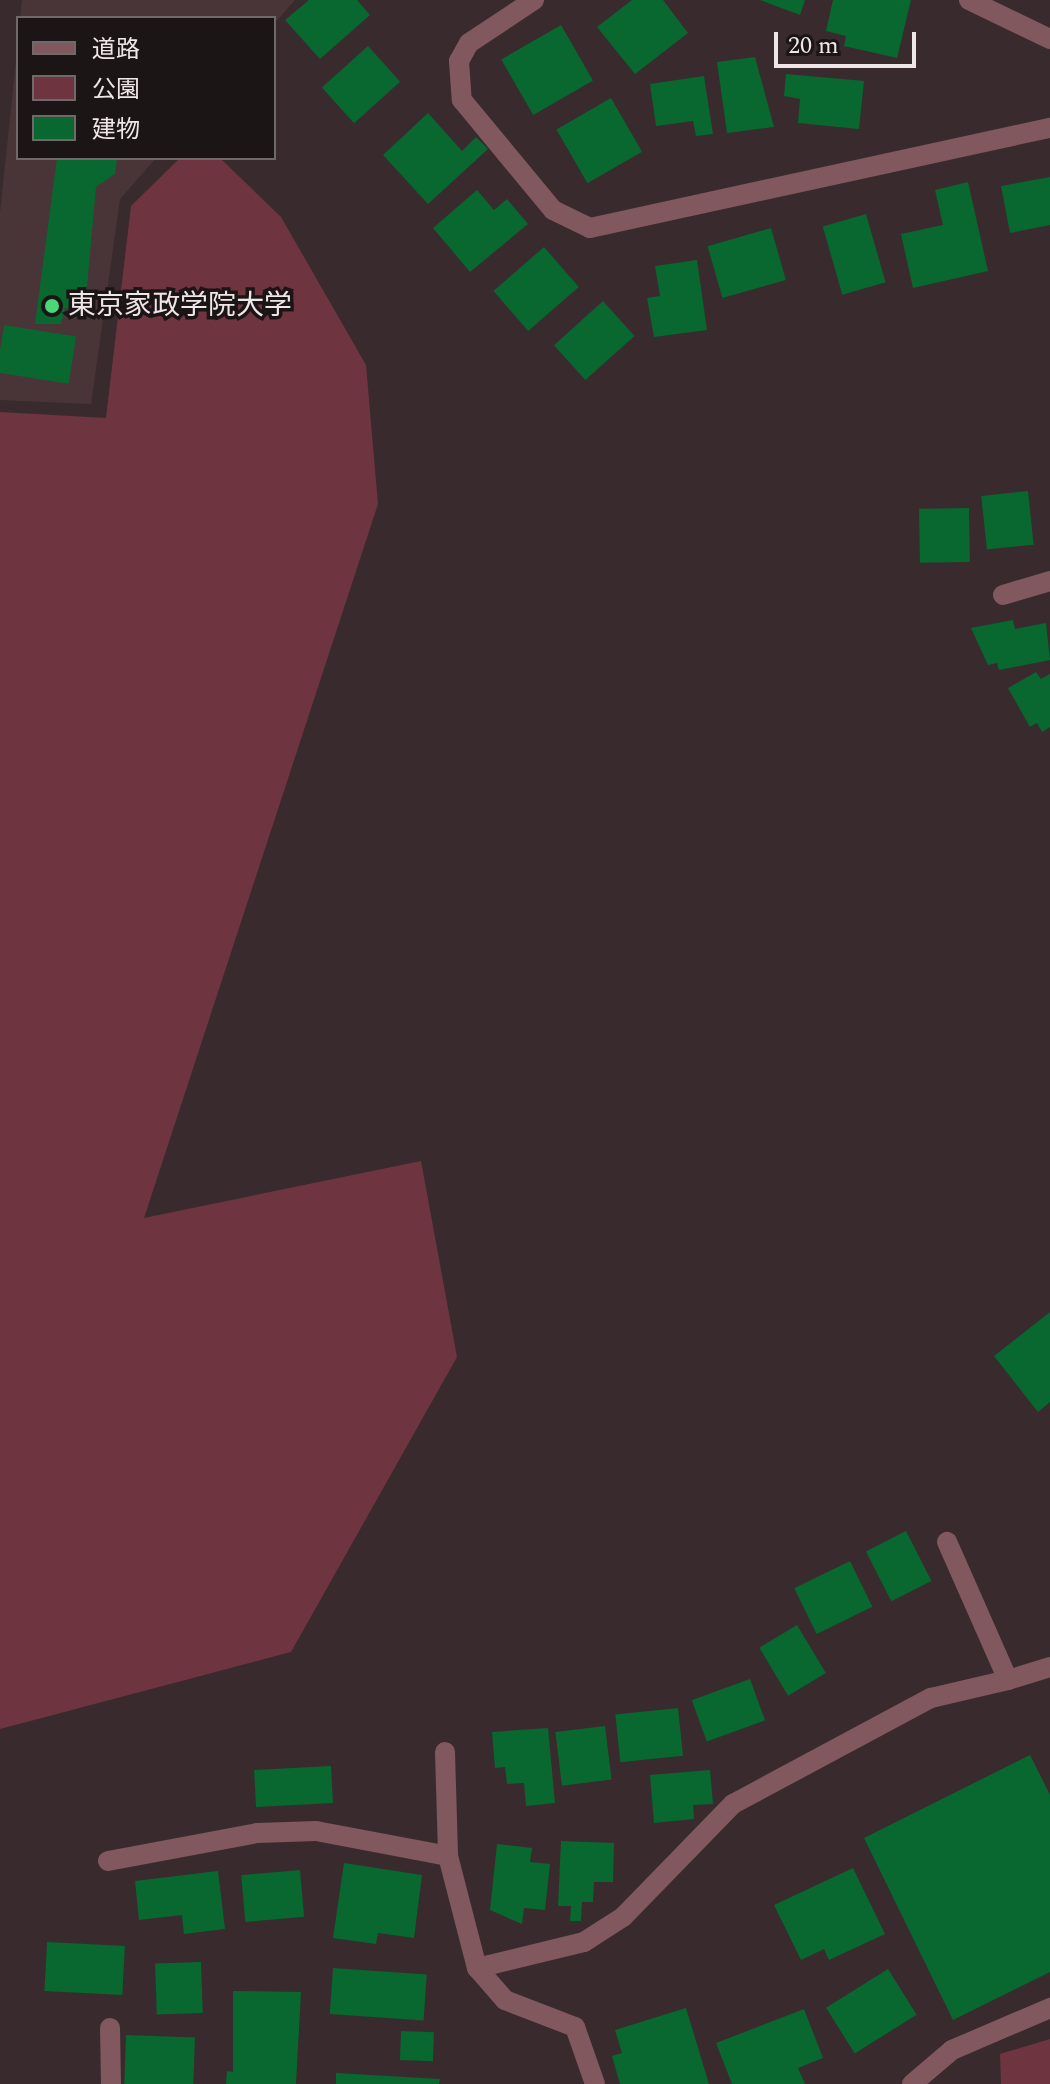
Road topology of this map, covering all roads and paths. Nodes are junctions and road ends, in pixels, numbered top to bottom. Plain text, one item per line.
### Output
1 (534, 0) edge
2 (969, 0) edge
3 (1050, 39) edge
4 (1050, 128) edge
5 (1050, 581) edge
6 (1003, 595) dead end
7 (947, 1542) dead end
8 (1050, 1667) edge
9 (1008, 1680) junction
10 (445, 1752) dead end
11 (448, 1856) junction
12 (108, 1861) dead end
13 (477, 1968) junction
14 (1050, 2008) edge
15 (110, 2028) dead end
16 (111, 2084) edge
17 (595, 2084) edge
18 (912, 2084) edge

1 - 4 street
2 - 3 street
5 - 6 street
7 - 9 street
8 - 9 street
9 - 13 street
10 - 11 street
11 - 12 street
11 - 13 street
13 - 17 street
14 - 18 street
15 - 16 street

